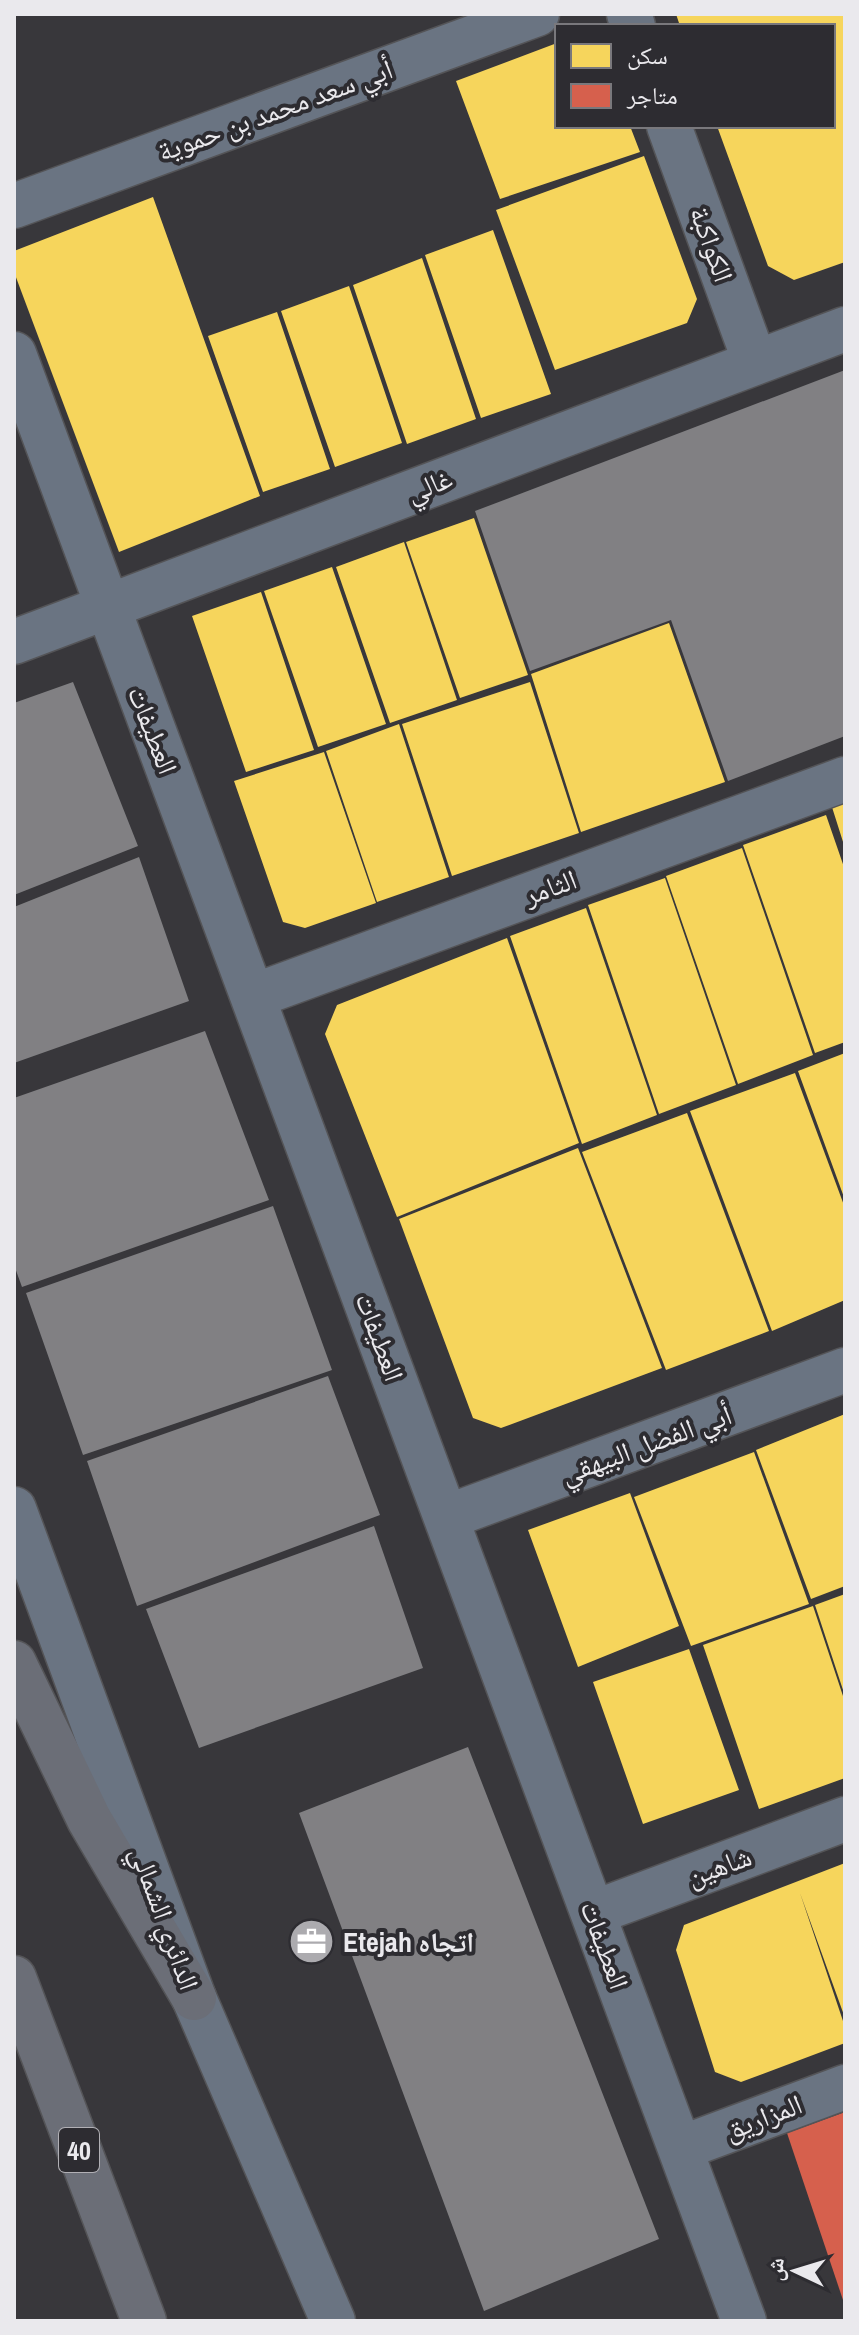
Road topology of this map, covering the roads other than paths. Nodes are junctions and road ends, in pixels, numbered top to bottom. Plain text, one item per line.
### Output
1 (537, 14) edge
2 (670, 128) edge
3 (14, 206) edge
4 (845, 329) edge
5 (14, 354) edge
6 (755, 362) junction
7 (106, 606) junction
8 (14, 642) edge
9 (845, 779) edge
10 (254, 996) junction
11 (845, 1370) edge
12 (14, 1509) edge
13 (447, 1517) junction
14 (14, 1663) edge
15 (845, 1819) edge
16 (593, 1913) junction
17 (14, 1978) edge
18 (194, 1998) junction
19 (845, 2087) edge
20 (681, 2148) junction
21 (144, 2321) edge
22 (333, 2321) edge
23 (744, 2321) edge

1 - 3 street, أبي سعد محمد بن حموية
2 - 6 street, الكواكبة
4 - 6 street, غالي
5 - 7 street, العطيفات
6 - 7 street, غالي
7 - 8 street, غالي
7 - 10 street, العطيفات
9 - 10 street, الثامر
10 - 13 street, العطيفات
11 - 13 street, أبي الفضل البيهقي
12 - 18 street, الدائري الشمالي
13 - 16 street, العطيفات
14 - 18 highway
15 - 16 street, شاهين
16 - 20 street, العطيفات
17 - 21 highway, 40
18 - 22 street, الدائري الشمالي
19 - 20 street, المزاريق
20 - 23 street, العطيفات

